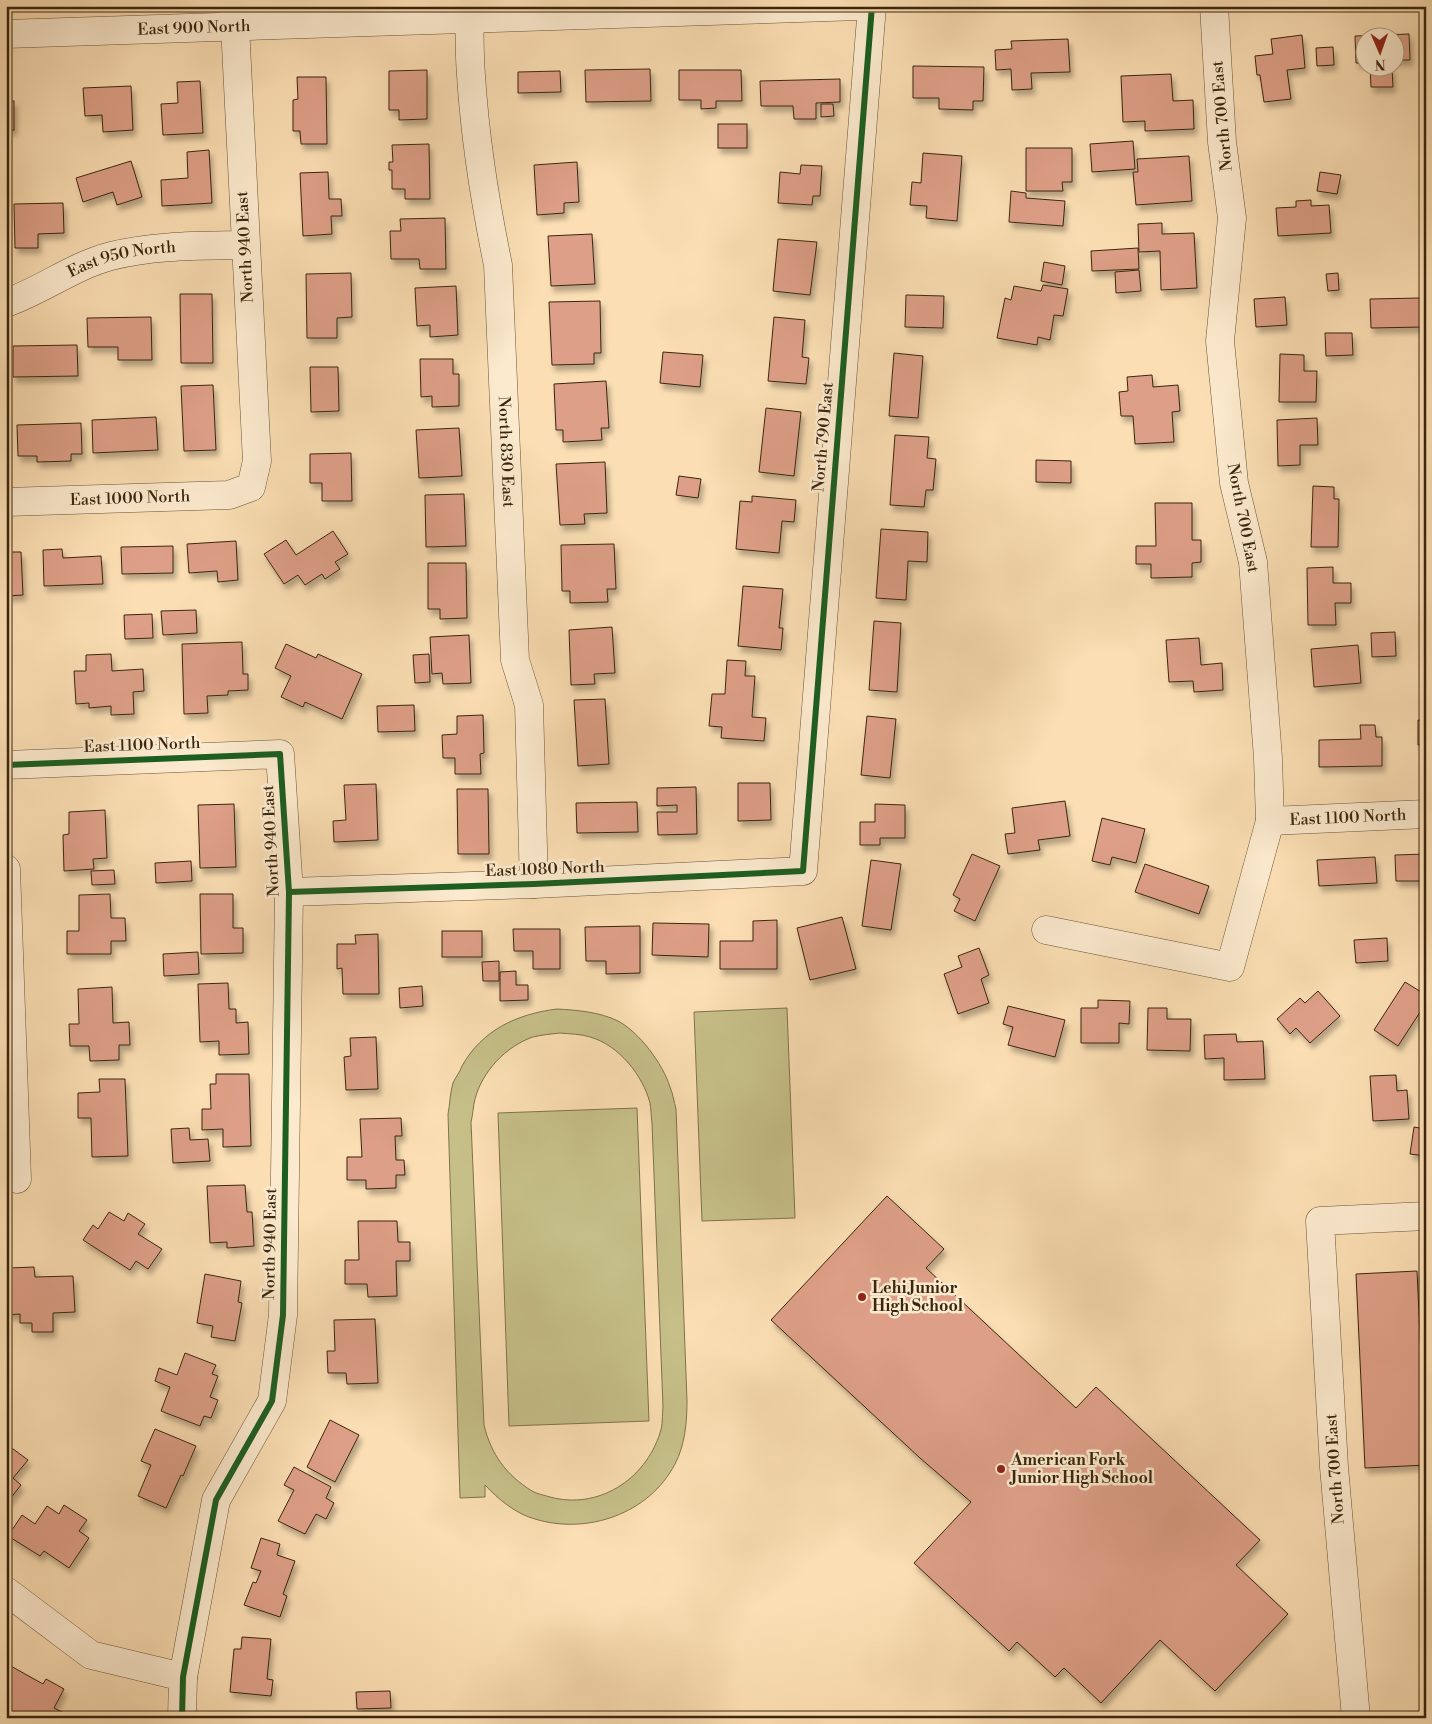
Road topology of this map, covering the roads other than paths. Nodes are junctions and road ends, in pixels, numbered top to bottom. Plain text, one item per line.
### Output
1 (859, 6) edge
2 (872, 6) edge
3 (1214, 6) edge
4 (469, 13) edge
5 (235, 16) edge
6 (6, 34) edge
7 (245, 245) junction
8 (6, 303) edge
9 (251, 487) joint
10 (6, 502) edge
11 (280, 754) joint
12 (6, 765) edge
13 (1426, 814) edge
14 (1270, 821) junction
15 (6, 870) edge
16 (802, 871) joint
17 (534, 884) junction
18 (289, 892) junction
19 (1046, 930) dead end
20 (17, 1179) dead end
21 (1426, 1216) edge
22 (6, 1591) edge
23 (183, 1677) junction
24 (182, 1718) edge
25 (1356, 1718) edge

1 - 4 street, East 900 North
2 - 16 street, North 790 East
3 - 14 street, North 700 East
4 - 5 street, East 900 North
4 - 17 street, North 830 East
5 - 6 street, East 900 North
5 - 7 street, North 940 East
7 - 8 street, East 950 North
7 - 9 street, North 940 East
9 - 10 street, East 1000 North
11 - 12 street, East 1100 North
11 - 18 street, North 940 East
13 - 14 street, East 1100 North
14 - 19 street, North 700 East
15 - 20 street
16 - 17 street, East 1080 North
17 - 18 street, East 1080 North
18 - 23 street, North 940 East
21 - 25 street, North 700 East
22 - 23 street
23 - 24 street, North 940 East

